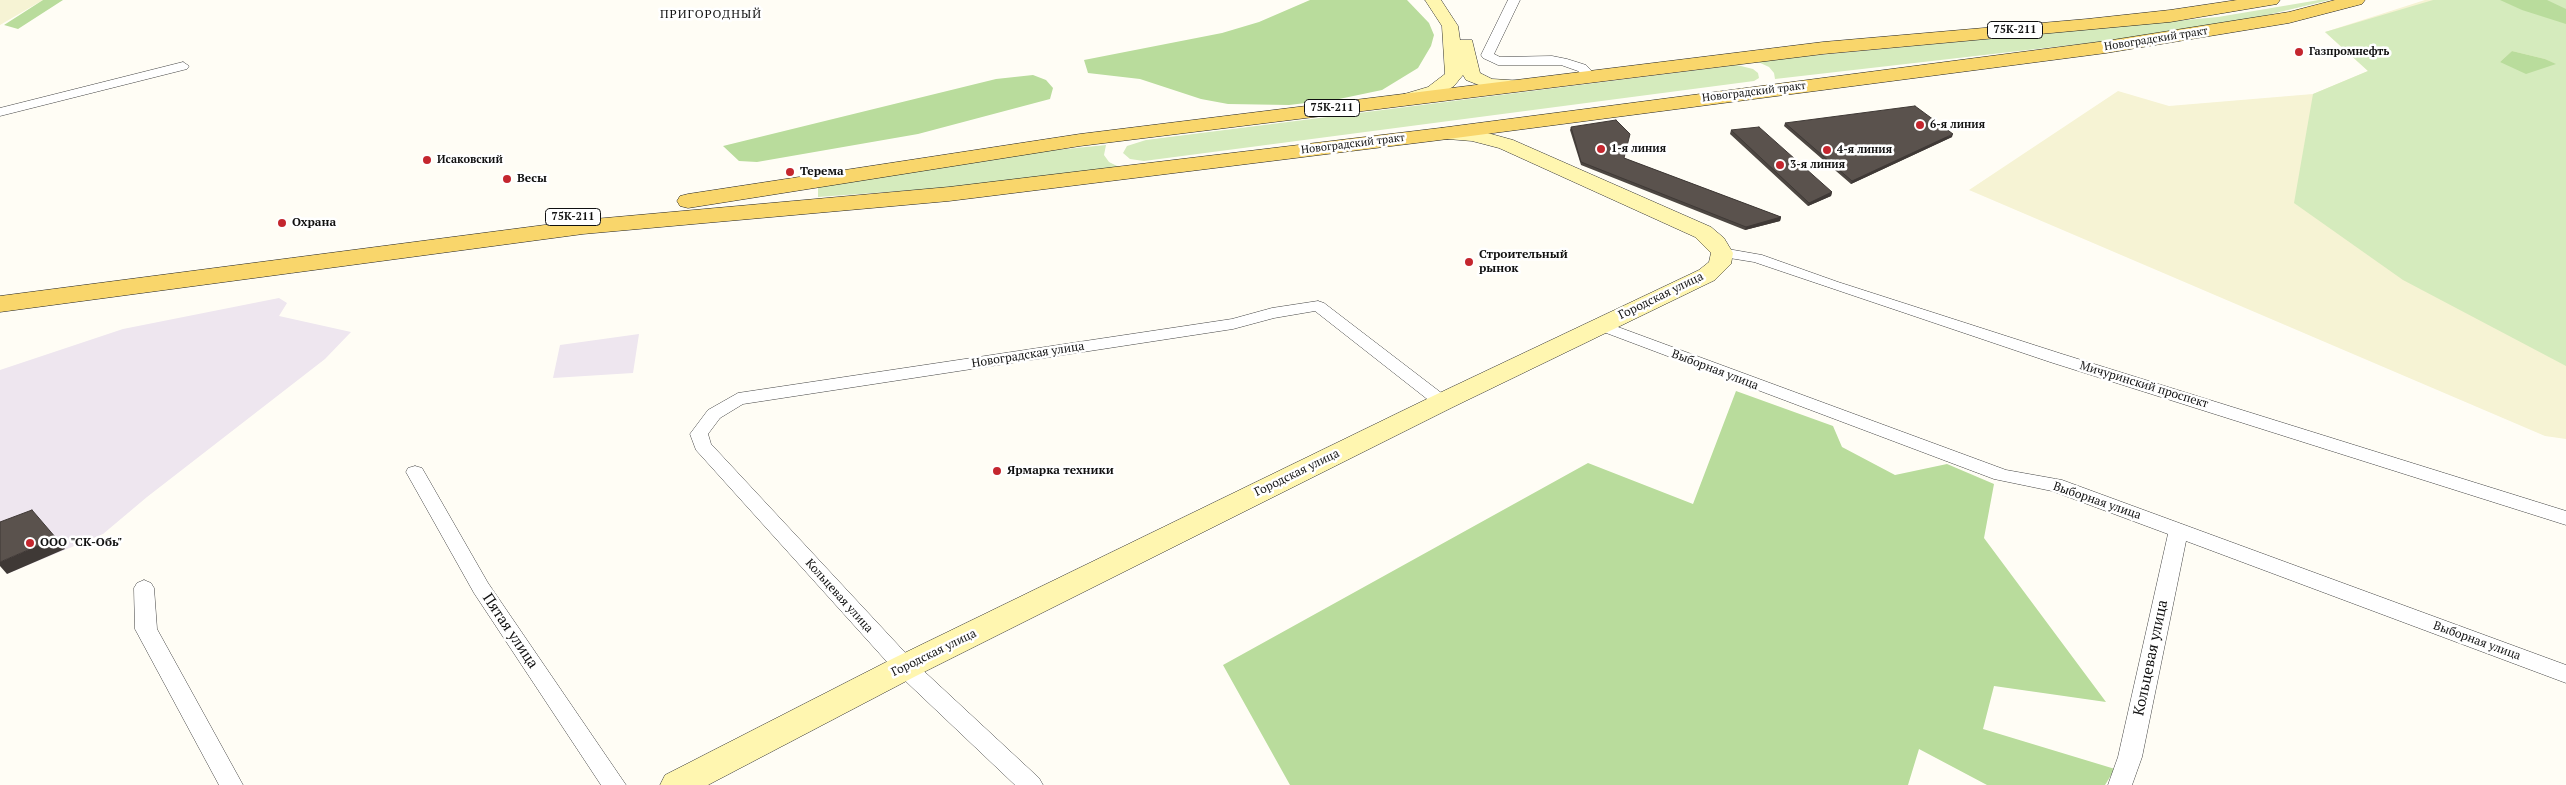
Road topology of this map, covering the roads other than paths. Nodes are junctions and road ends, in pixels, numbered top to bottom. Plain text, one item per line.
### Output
1 (1433, 0) edge
2 (1448, 0) edge
3 (1514, 0) edge
4 (2271, 0) edge
5 (2356, 0) edge
6 (1727, 60) junction
7 (183, 66) dead end
8 (1591, 77) junction
9 (1519, 85) junction
10 (1759, 91) junction
11 (1408, 99) junction
12 (0, 112) edge
13 (1545, 120) junction
14 (1145, 132) junction
15 (1440, 134) junction
16 (1537, 156) junction
17 (1150, 170) junction
18 (1722, 254) junction
19 (0, 291) edge
20 (0, 304) edge
21 (1599, 325) junction
22 (738, 399) joint
23 (1442, 402) junction
24 (415, 472) dead end
25 (2566, 518) edge
26 (2179, 530) junction
27 (144, 588) dead end
28 (904, 667) junction
29 (2566, 674) edge
30 (231, 785) edge
31 (614, 785) edge
32 (677, 785) edge
33 (1031, 785) edge
34 (2120, 785) edge

1 - 11 street
2 - 9 street
3 - 8 street
4 - 6 main road, 75К-211
5 - 10 main road, Новоградский тракт
6 - 8 main road, 75К-211
6 - 10 main road
7 - 12 street
8 - 9 main road, 75К-211
9 - 11 main road, 75К-211
10 - 13 main road, Новоградский тракт
11 - 14 main road, 75К-211
13 - 15 main road, Новоградский тракт
13 - 16 street
14 - 17 main road
14 - 19 main road, 75К-211
15 - 16 street
15 - 17 main road, Новоградский тракт
16 - 18 street
17 - 20 main road, Новоградский тракт
18 - 21 street, Городская улица
18 - 25 street, Мичуринский проспект
21 - 23 street, Городская улица
21 - 26 street, Выборная улица
22 - 23 street, Новоградская улица
22 - 28 street, Кольцевая улица
23 - 28 street, Городская улица
24 - 31 street, Пятая улица
26 - 29 street, Выборная улица
26 - 34 street, Кольцевая улица
27 - 30 street
28 - 32 street, Городская улица
28 - 33 street, Кольцевая улица

